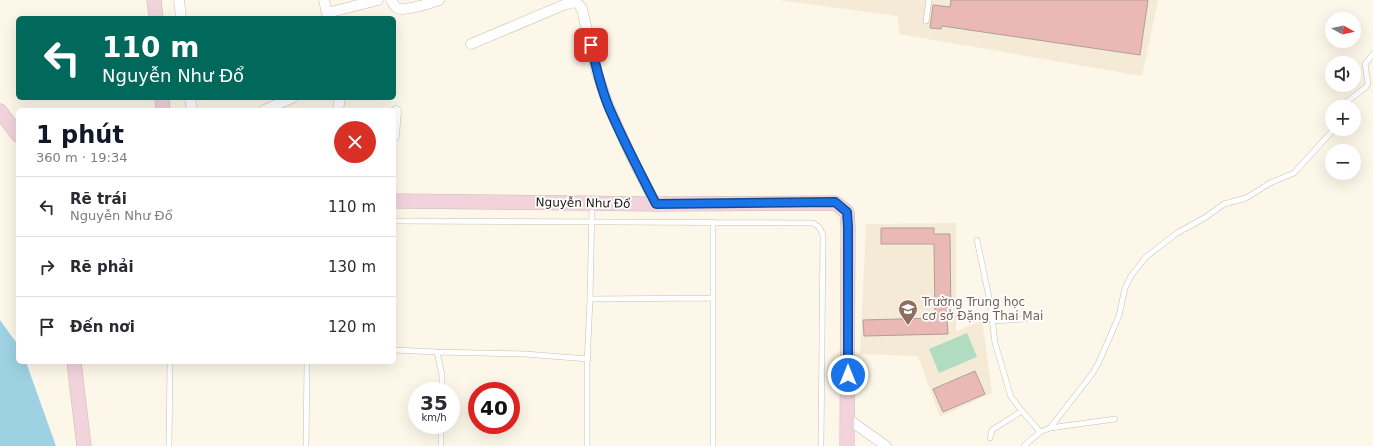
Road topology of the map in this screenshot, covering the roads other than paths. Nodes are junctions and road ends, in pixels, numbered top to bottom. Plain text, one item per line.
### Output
1 (154, 0) edge
2 (179, 0) edge
3 (324, 0) edge
4 (378, 0) edge
5 (391, 0) edge
6 (438, 0) edge
7 (929, 0) edge
8 (156, 16) edge
9 (181, 16) edge
10 (327, 16) edge
11 (926, 21) dead end
12 (471, 44) dead end
13 (1373, 54) edge
14 (287, 100) edge
15 (1349, 100) edge
16 (269, 108) edge
17 (0, 111) edge
18 (16, 132) edge
19 (1328, 136) edge
20 (396, 201) edge
21 (592, 202) junction
22 (656, 204) junction
23 (396, 221) edge
24 (592, 222) junction
25 (712, 222) junction
26 (977, 240) dead end
27 (712, 298) junction
28 (590, 299) junction
29 (1024, 319) dead end
30 (992, 321) junction
31 (396, 350) edge
32 (437, 352) junction
33 (588, 359) junction
34 (74, 364) edge
35 (170, 364) edge
36 (307, 364) edge
37 (442, 382) edge
38 (1022, 411) junction
39 (1115, 419) dead end
40 (848, 420) junction
41 (1050, 428) junction
42 (1040, 432) junction
43 (441, 434) edge
44 (990, 438) dead end
45 (84, 446) edge
46 (169, 446) edge
47 (306, 446) edge
48 (441, 446) edge
49 (587, 446) edge
50 (712, 446) edge
51 (821, 446) edge
52 (847, 446) edge
53 (886, 446) edge
54 (1024, 446) edge

1 - 8 street
2 - 9 street
3 - 10 street
4 - 10 street
5 - 6 street
7 - 11 lane
12 - 22 street
13 - 15 lane
14 - 16 street
17 - 18 street
19 - 41 lane
20 - 21 street, Nguyễn Như Đổ
21 - 22 street, Nguyễn Như Đổ
21 - 24 lane
22 - 40 street, Nguyễn Như Đổ
23 - 24 lane
24 - 25 lane
24 - 28 lane
25 - 27 lane
25 - 51 lane
26 - 30 lane
27 - 28 lane
27 - 50 lane
28 - 33 lane
29 - 30 lane
30 - 38 lane
31 - 32 lane
32 - 33 lane
32 - 37 lane
33 - 49 lane
34 - 45 street
35 - 46 lane
36 - 47 lane
38 - 42 lane
38 - 44 lane
39 - 41 lane
40 - 52 street, Nguyễn Như Đổ
40 - 53 street
41 - 42 lane
42 - 54 lane
43 - 48 lane

